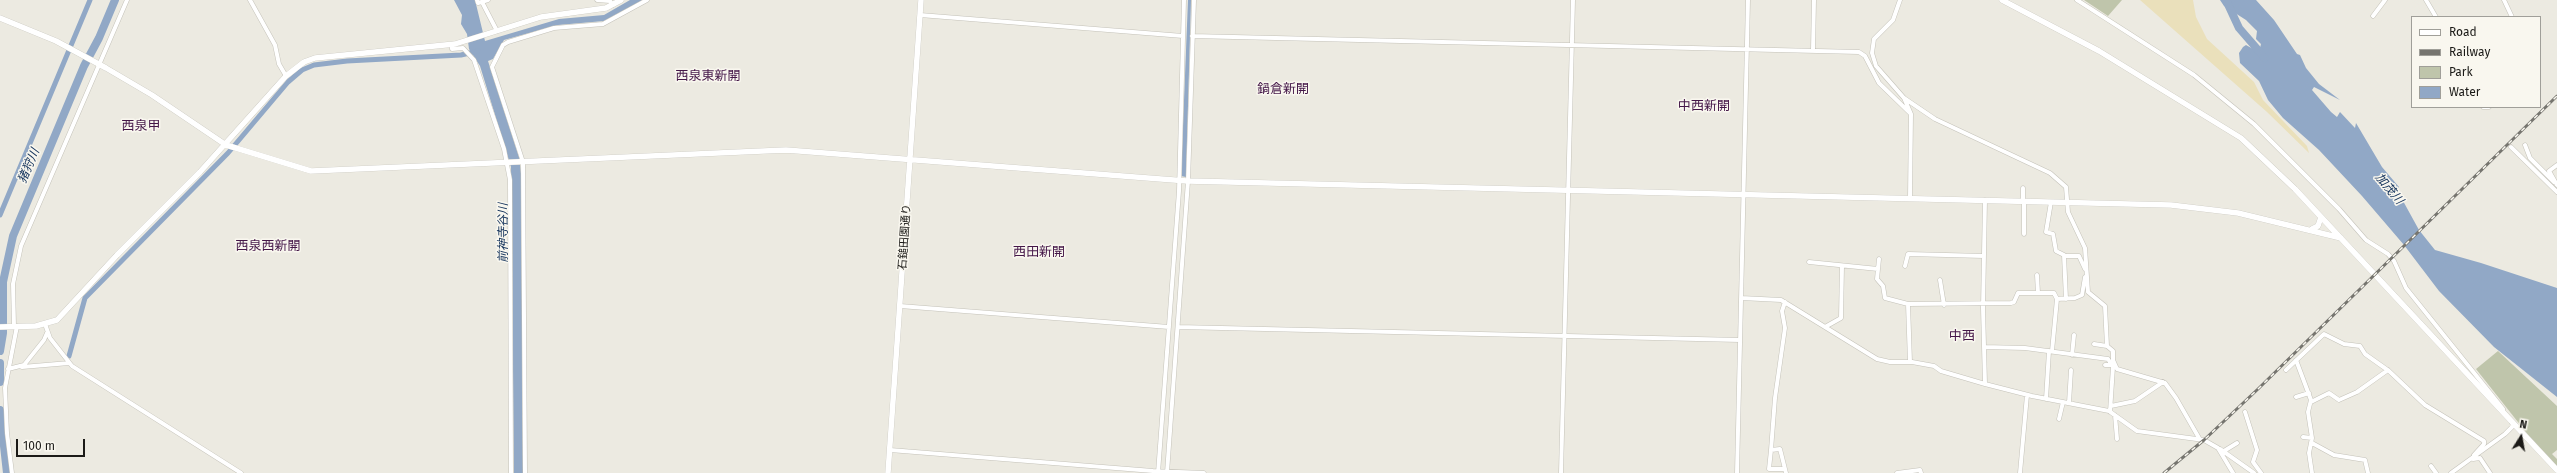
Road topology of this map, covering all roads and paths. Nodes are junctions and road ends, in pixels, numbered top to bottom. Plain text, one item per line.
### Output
1 (127, 0) edge
2 (250, 0) edge
3 (477, 0) edge
4 (488, 0) edge
5 (597, 0) edge
6 (621, 0) edge
7 (646, 0) edge
8 (921, 0) edge
9 (1184, 0) edge
10 (1194, 0) edge
11 (1573, 0) edge
12 (1748, 0) edge
13 (1814, 0) edge
14 (1900, 0) edge
15 (2002, 0) edge
16 (2077, 0) edge
17 (2385, 0) edge
18 (2426, 0) edge
19 (2504, 0) edge
20 (482, 2) junction
21 (612, 2) edge
22 (920, 15) junction
23 (2373, 16) dead end
24 (2435, 16) edge
25 (2512, 16) edge
26 (0, 18) edge
27 (497, 31) junction
28 (1183, 36) junction
29 (1192, 36) junction
30 (452, 44) junction
31 (1572, 45) junction
32 (1747, 49) junction
33 (1813, 50) junction
34 (97, 63) junction
35 (286, 76) junction
36 (1904, 98) junction
37 (1911, 114) junction
38 (2525, 145) dead end
39 (230, 146) junction
40 (2511, 147) dead end
41 (910, 160) junction
42 (522, 162) junction
43 (508, 163) junction
44 (2557, 165) edge
45 (1179, 180) junction
46 (1188, 181) junction
47 (2555, 183) edge
48 (2023, 188) dead end
49 (1568, 190) junction
50 (2557, 192) edge
51 (1743, 194) junction
52 (1910, 198) junction
53 (1985, 200) junction
54 (2023, 201) junction
55 (2051, 202) junction
56 (2068, 203) junction
57 (2321, 217) junction
58 (2312, 229) junction
59 (2024, 234) dead end
60 (2341, 238) junction
61 (2064, 255) junction
62 (1984, 256) junction
63 (1879, 259) dead end
64 (1809, 262) dead end
65 (1842, 266) junction
66 (1905, 266) dead end
67 (1878, 269) junction
68 (2086, 270) junction
69 (2037, 275) dead end
70 (2086, 275) junction
71 (1940, 280) dead end
72 (2038, 293) junction
73 (1741, 298) junction
74 (2057, 299) junction
75 (2066, 299) junction
76 (1785, 302) junction
77 (1983, 303) junction
78 (1908, 304) junction
79 (1944, 304) junction
80 (900, 306) junction
81 (45, 324) junction
82 (14, 326) junction
83 (1169, 326) junction
84 (1178, 326) junction
85 (0, 327) edge
86 (1825, 327) junction
87 (47, 333) junction
88 (2074, 335) dead end
89 (1565, 336) junction
90 (1740, 340) junction
91 (2094, 344) dead end
92 (2107, 346) junction
93 (1984, 347) junction
94 (2051, 351) junction
95 (2072, 355) junction
96 (2296, 360) junction
97 (1910, 362) junction
98 (69, 363) junction
99 (2105, 365) dead end
100 (2114, 366) junction
101 (22, 367) junction
102 (8, 369) junction
103 (2070, 370) dead end
104 (2286, 370) dead end
105 (2388, 370) junction
106 (2163, 382) junction
107 (1985, 384) junction
108 (2309, 393) junction
109 (2027, 395) junction
110 (2296, 397) dead end
111 (2046, 399) junction
112 (2063, 402) junction
113 (2312, 402) junction
114 (2068, 403) junction
115 (2111, 406) junction
116 (2110, 412) junction
117 (2245, 412) dead end
118 (2115, 415) junction
119 (2059, 419) dead end
120 (2514, 425) junction
121 (2303, 437) dead end
122 (2198, 438) junction
123 (2117, 439) dead end
124 (2312, 441) junction
125 (2237, 443) dead end
126 (2218, 448) junction
127 (890, 450) junction
128 (1771, 450) junction
129 (2224, 452) junction
130 (2472, 458) junction
131 (2431, 466) dead end
132 (2557, 470) edge
133 (1784, 471) edge
134 (1158, 472) edge
135 (1167, 472) edge
136 (12, 473) edge
137 (241, 473) edge
138 (511, 473) edge
139 (525, 473) edge
140 (888, 473) edge
141 (1204, 473) edge
142 (1561, 473) edge
143 (1737, 473) edge
144 (1897, 473) edge
145 (1921, 473) edge
146 (2020, 473) edge
147 (2233, 473) edge
148 (2254, 473) edge
149 (2261, 473) edge
150 (2312, 473) edge
151 (2368, 473) edge
152 (2436, 473) edge
153 (2451, 473) edge
154 (2490, 473) edge

1 - 34 street
2 - 35 street
3 - 20 street
4 - 20 street
5 - 21 street
6 - 21 street
7 - 42 street
8 - 22 street, 石鎚田園通り
9 - 28 street
10 - 29 street
11 - 31 street
12 - 32 street
13 - 33 street
14 - 36 street
15 - 57 street
16 - 120 street
17 - 23 street
18 - 24 street
19 - 25 street
20 - 27 street
21 - 27 street
22 - 28 street
22 - 41 street, 石鎚田園通り
26 - 34 street
27 - 30 street
28 - 45 street
29 - 31 street
29 - 46 street
30 - 35 street
30 - 43 street
31 - 32 street
31 - 49 street
32 - 33 street
32 - 51 street
33 - 37 street
34 - 39 street
34 - 82 street
35 - 39 street
36 - 37 street
36 - 56 street
37 - 52 street
38 - 47 street
39 - 43 street
39 - 81 street
40 - 50 street
41 - 42 street
41 - 45 street
41 - 80 street, 石鎚田園通り
42 - 43 street
42 - 139 street
43 - 138 street
44 - 47 street
45 - 46 street
45 - 83 street
46 - 49 street
46 - 84 street
48 - 54 street
49 - 51 street
49 - 89 street
51 - 52 street
51 - 73 street
52 - 53 street
53 - 54 street
53 - 62 street
54 - 55 street
54 - 59 street
55 - 56 street
55 - 61 street
56 - 58 street
56 - 68 street
57 - 58 street
57 - 60 street
58 - 60 street
60 - 120 street
61 - 68 street
61 - 75 street
62 - 66 street
62 - 77 street
63 - 67 street
64 - 65 street
65 - 67 street
65 - 86 street
67 - 78 street
68 - 70 street
69 - 72 street
70 - 75 street
70 - 92 street
71 - 79 street
72 - 74 street
72 - 77 street
73 - 76 street
73 - 90 street
74 - 75 street
74 - 94 street
76 - 86 street
76 - 128 street
77 - 79 street
77 - 93 street
78 - 79 street
78 - 97 street
80 - 83 street
80 - 127 street, 石鎚田園通り
81 - 82 street
81 - 87 street
82 - 85 street
82 - 102 street
83 - 134 street
84 - 89 street
84 - 135 street
86 - 97 street
87 - 98 street
87 - 101 street
88 - 95 street
89 - 90 street
89 - 142 street
90 - 143 street
91 - 92 street
92 - 100 street
93 - 94 street
93 - 107 street
94 - 95 street
94 - 111 street
95 - 100 street
96 - 104 street
96 - 105 street
96 - 108 street
97 - 107 street
98 - 101 street
98 - 137 street
99 - 100 street
100 - 106 street
100 - 115 street
101 - 102 street
102 - 136 street
103 - 114 street
105 - 113 street
105 - 130 street
106 - 115 street
106 - 122 street
107 - 109 street
108 - 110 street
108 - 113 street
109 - 111 street
109 - 146 street
111 - 112 street
112 - 114 street
112 - 119 street
113 - 124 street
114 - 116 street
115 - 116 street
116 - 118 street
117 - 149 street
118 - 122 street
118 - 123 street
120 - 130 street
120 - 132 street
121 - 124 street
122 - 126 street
124 - 150 street
124 - 151 street
125 - 129 street
126 - 129 street
126 - 147 street
127 - 134 street
127 - 140 street, 石鎚田園通り
128 - 133 street
128 - 133 street
129 - 148 street
130 - 153 street
130 - 154 street
131 - 152 street
134 - 135 street
135 - 141 street
144 - 145 street

